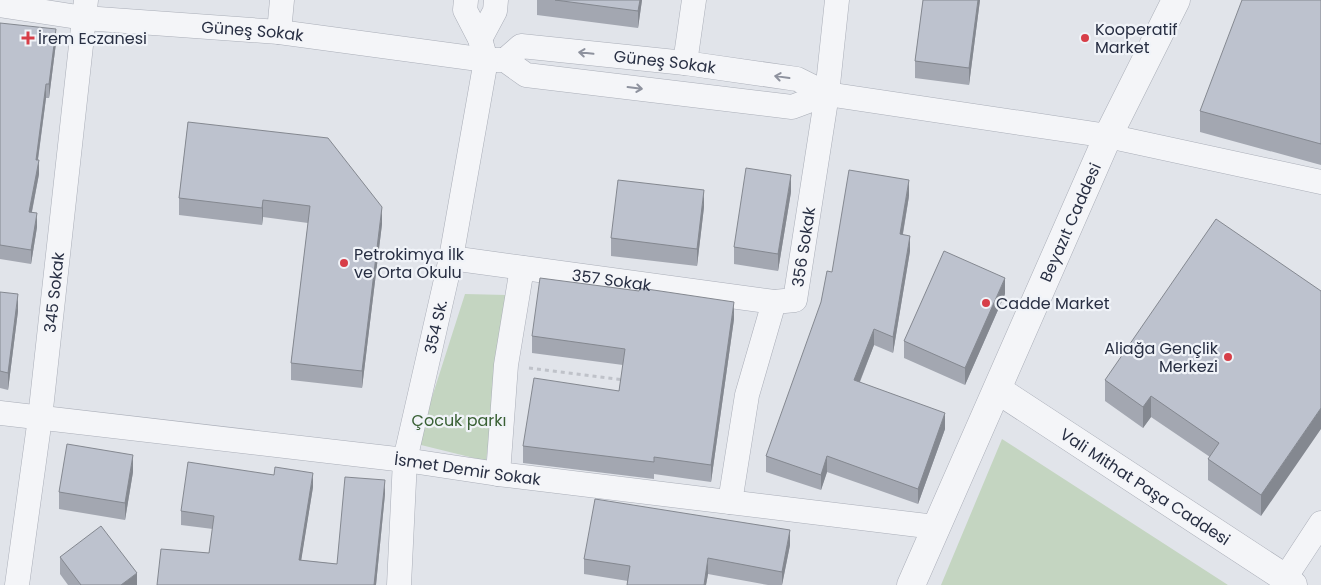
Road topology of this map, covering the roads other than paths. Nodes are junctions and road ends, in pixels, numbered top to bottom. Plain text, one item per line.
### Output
1 (282, 0) edge
2 (466, 0) edge
3 (496, 0) edge
4 (694, 0) edge
5 (837, 0) edge
6 (1176, 0) edge
7 (0, 5) edge
8 (85, 9) edge
9 (279, 32) junction
10 (490, 53) junction
11 (685, 63) junction
12 (827, 94) junction
13 (1108, 136) junction
14 (1321, 182) edge
15 (452, 258) junction
16 (522, 268) junction
17 (774, 302) junction
18 (998, 390) junction
19 (0, 413) edge
20 (40, 418) junction
21 (405, 460) junction
22 (498, 474) junction
23 (730, 502) junction
24 (1321, 524) edge
25 (935, 527) junction
26 (1289, 581) edge
27 (16, 585) edge
28 (399, 585) edge
29 (911, 585) edge

1 - 9 street
2 - 10 street
3 - 10 street, 354 Sk.
4 - 11 street
5 - 12 street, 356 Sokak
6 - 13 street, Beyazıt Caddesi
7 - 8 street, Güneş Sokak
8 - 9 street, Güneş Sokak
8 - 20 street, 345 Sokak
9 - 10 street, Güneş Sokak
11 -> 10 street, Güneş Sokak
10 -> 12 street, Güneş Sokak
10 - 15 street, 354 Sk.
12 -> 11 street, Güneş Sokak
12 - 13 street, Güneş Sokak
12 - 17 street, 356 Sokak
13 - 14 street, Güneş Sokak
13 - 18 street, Beyazıt Caddesi
15 - 16 street, 357 Sokak
15 - 21 street, 354 Sk.
16 - 17 street, 357 Sokak
16 - 22 street
17 - 23 street, 356 Sokak
18 - 25 street, Beyazıt Caddesi
18 - 26 street, Vali Mithat Paşa Caddesi
19 - 20 street, İsmet Demir Sokak
20 - 21 street, İsmet Demir Sokak
20 - 27 street, 345 Sokak
21 - 22 street, İsmet Demir Sokak
21 - 28 street, 354 Sk.
22 - 23 street, İsmet Demir Sokak
23 - 25 street, İsmet Demir Sokak
24 - 26 street
25 - 29 street, Beyazıt Caddesi

